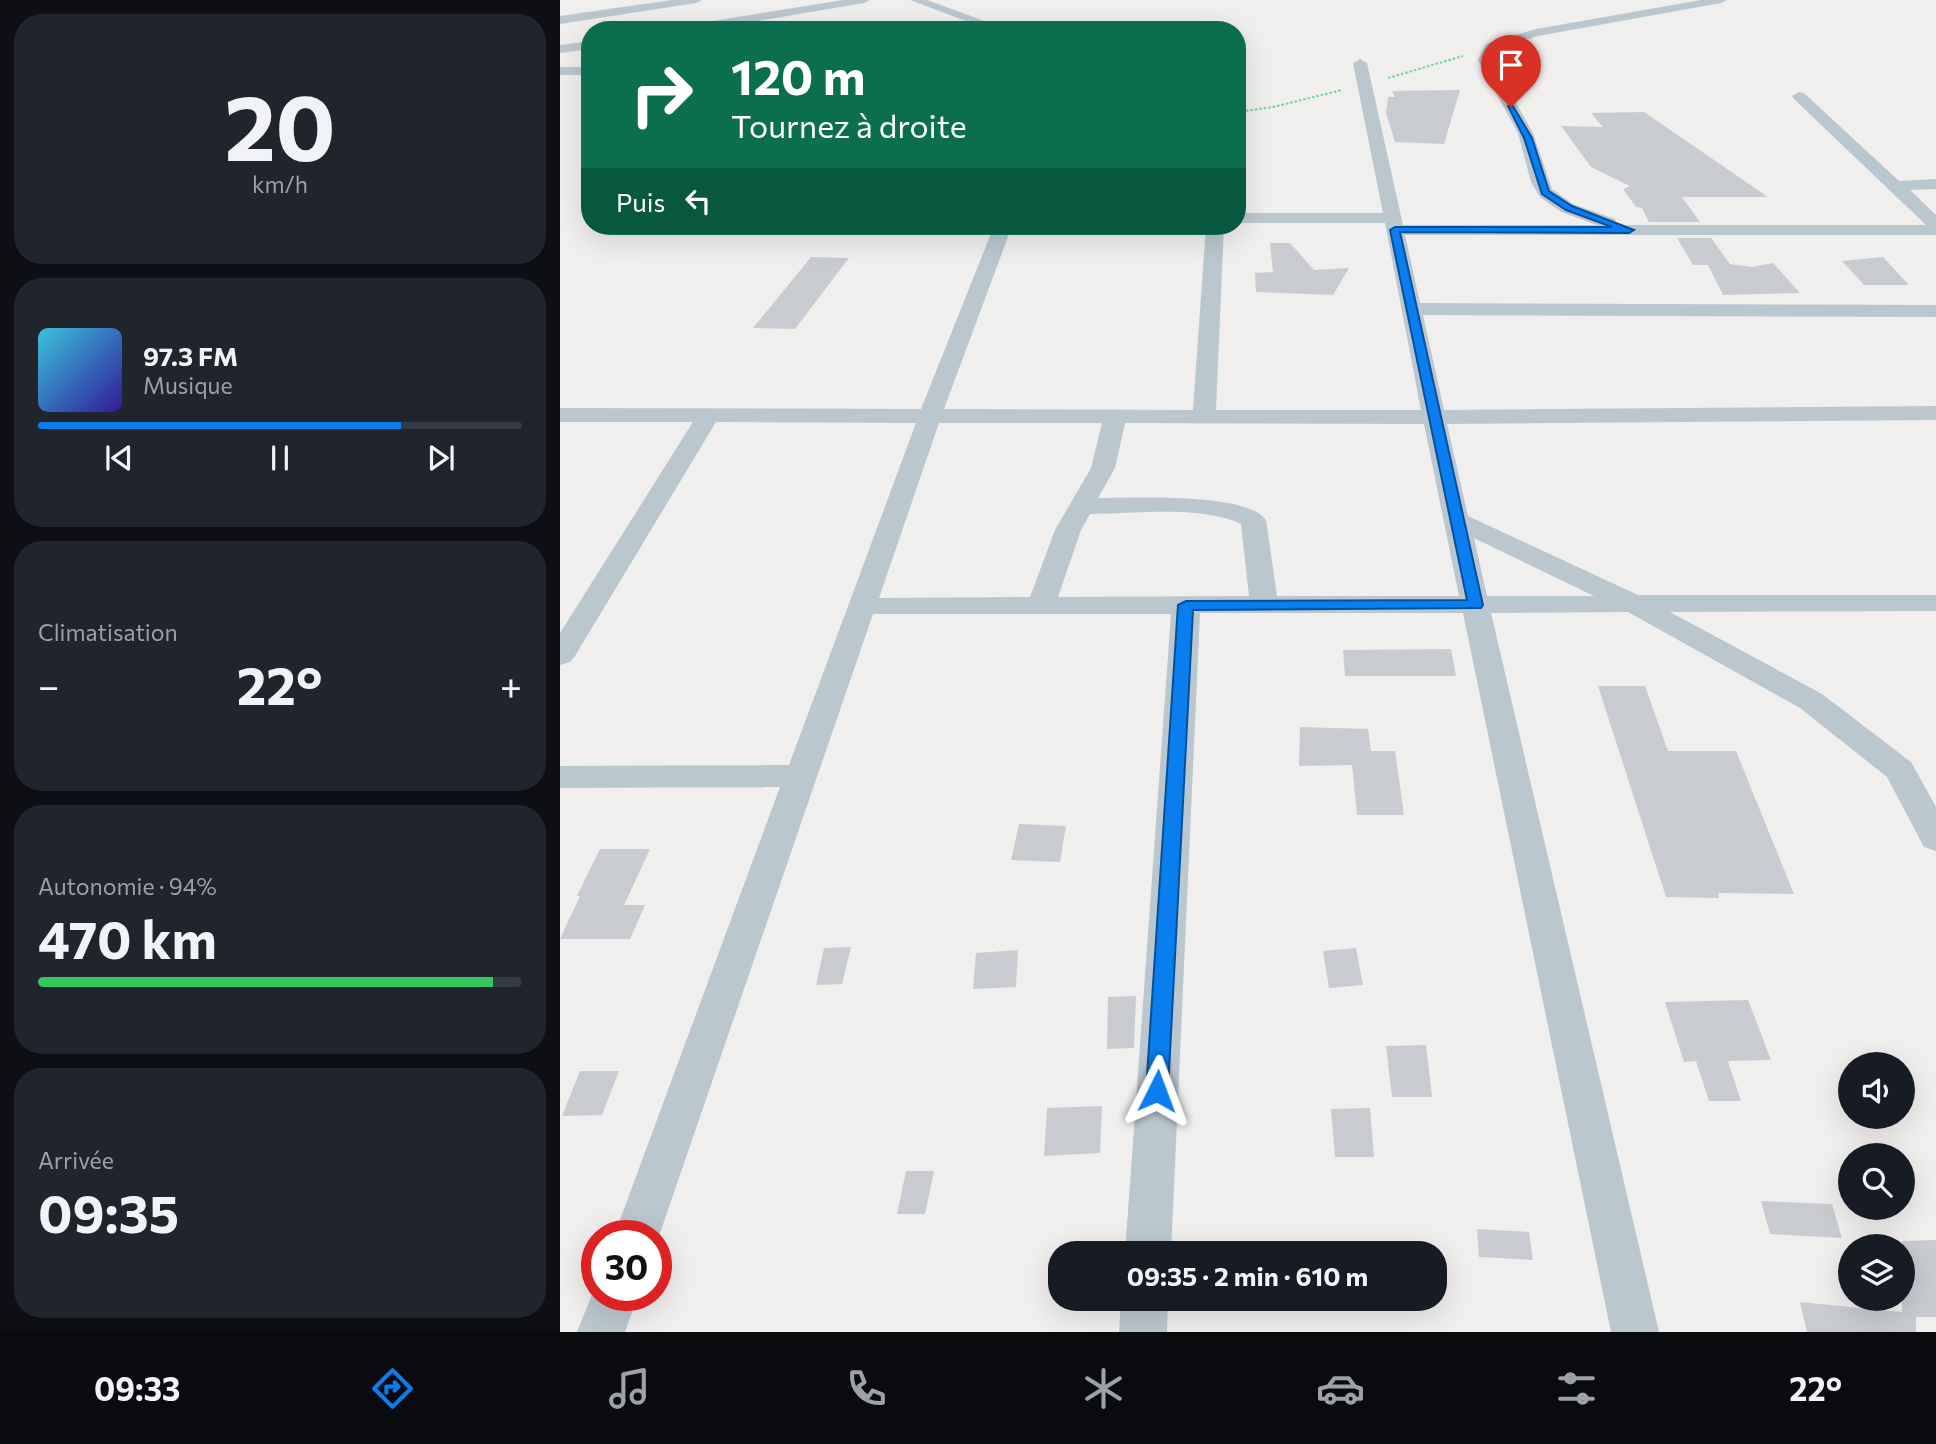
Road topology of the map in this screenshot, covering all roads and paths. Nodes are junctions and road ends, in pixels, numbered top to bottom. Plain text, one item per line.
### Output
1 (696, 0) edge
2 (864, 0) edge
3 (916, 0) edge
4 (1721, 0) edge
5 (674, 1) edge
6 (560, 20) edge
7 (736, 21) edge
8 (977, 21) edge
9 (581, 46) edge
10 (560, 50) edge
11 (1360, 63) dead end
12 (560, 71) edge
13 (581, 71) edge
14 (1799, 96) dead end
15 (1936, 184) edge
16 (1895, 186) junction
17 (1246, 218) edge
18 (1393, 224) junction
19 (1936, 224) edge
20 (1629, 230) junction
21 (1936, 230) edge
22 (1000, 235) edge
23 (1214, 235) edge
24 (1412, 309) junction
25 (1936, 310) edge
26 (1936, 413) edge
27 (560, 415) edge
28 (709, 415) junction
29 (930, 416) junction
30 (1115, 416) junction
31 (1204, 416) junction
32 (1434, 417) junction
33 (1083, 506) junction
34 (1457, 520) junction
35 (1936, 603) edge
36 (1634, 604) junction
37 (1186, 605) junction
38 (1264, 605) junction
39 (1475, 605) junction
40 (862, 606) junction
41 (1041, 606) junction
42 (560, 656) edge
43 (800, 776) junction
44 (560, 777) edge
45 (1936, 838) edge
46 (642, 1220) edge
47 (1149, 1241) edge
48 (609, 1311) edge
49 (1144, 1311) edge
50 (601, 1332) edge
51 (1143, 1332) edge
52 (1635, 1332) edge

1 - 5 street
2 - 7 street
3 - 8 street
4 - 20 street
5 - 6 street
9 - 10 street
11 - 18 street
12 - 13 street
14 - 16 street
15 - 16 street
16 - 19 street
17 - 18 street
18 - 20 street
18 - 24 street
20 - 21 street
22 - 29 street
23 - 31 street
24 - 25 street
24 - 32 street
26 - 32 street
27 - 28 street
28 - 29 street
28 - 42 street
29 - 30 street
29 - 40 street
30 - 31 street
30 - 33 street
31 - 32 street
32 - 34 street
33 - 38 street
33 - 41 street
34 - 36 street
34 - 39 street
35 - 36 street
36 - 39 street
36 - 45 street
37 - 38 street
37 - 41 street
37 - 47 street
38 - 39 street
39 - 52 street
40 - 41 street
40 - 43 street
43 - 44 street
43 - 46 street
48 - 50 street
49 - 51 street

